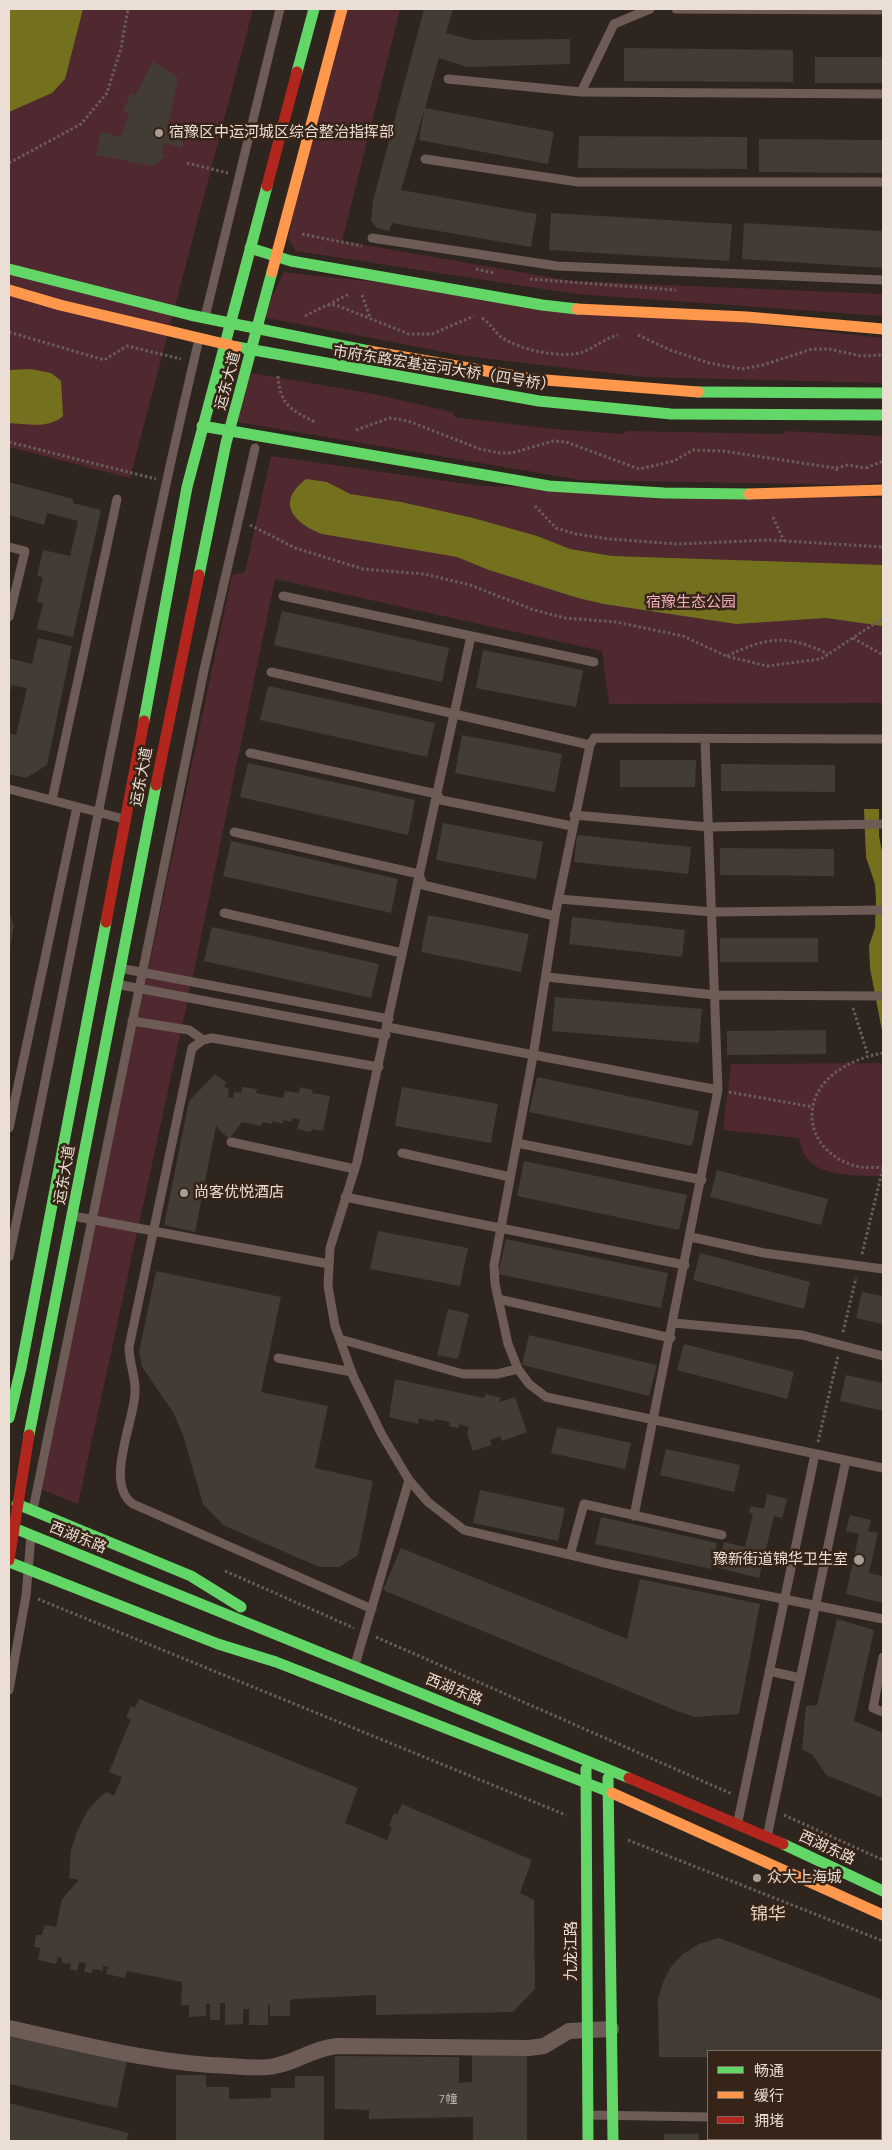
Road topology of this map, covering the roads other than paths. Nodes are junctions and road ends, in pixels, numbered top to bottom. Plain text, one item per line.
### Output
1 (280, 9) edge
2 (314, 9) edge
3 (342, 9) edge
4 (650, 9) edge
5 (676, 9) edge
6 (883, 10) edge
7 (448, 79) dead end
8 (581, 92) junction
9 (883, 94) edge
10 (425, 159) dead end
11 (883, 182) edge
12 (372, 238) dead end
13 (250, 248) junction
14 (277, 256) junction
15 (9, 269) edge
16 (883, 280) edge
17 (9, 290) edge
18 (883, 329) edge
19 (883, 393) edge
20 (883, 414) edge
21 (202, 426) junction
22 (230, 432) junction
23 (255, 448) dead end
24 (883, 490) edge
25 (117, 499) dead end
26 (9, 547) edge
27 (283, 596) dead end
28 (9, 617) edge
29 (471, 636) junction
30 (594, 662) dead end
31 (271, 672) dead end
32 (454, 714) junction
33 (705, 739) junction
34 (883, 739) edge
35 (590, 745) junction
36 (250, 753) dead end
37 (9, 789) edge
38 (437, 794) junction
39 (52, 800) junction
40 (77, 806) junction
41 (97, 812) junction
42 (574, 815) junction
43 (126, 820) junction
44 (883, 824) edge
45 (572, 826) junction
46 (708, 827) junction
47 (234, 832) dead end
48 (419, 874) junction
49 (558, 899) junction
50 (883, 910) edge
51 (712, 912) junction
52 (224, 913) dead end
53 (555, 916) junction
54 (402, 953) junction
55 (119, 968) junction
56 (144, 973) junction
57 (547, 977) junction
58 (116, 984) junction
59 (140, 988) junction
60 (715, 995) junction
61 (883, 996) edge
62 (132, 1021) junction
63 (387, 1027) junction
64 (203, 1040) junction
65 (533, 1056) junction
66 (379, 1067) junction
67 (718, 1090) junction
68 (9, 1128) edge
69 (231, 1142) dead end
70 (517, 1143) junction
71 (402, 1153) dead end
72 (355, 1169) junction
73 (510, 1177) junction
74 (702, 1180) junction
75 (345, 1197) junction
76 (73, 1216) junction
77 (91, 1219) junction
78 (501, 1227) junction
79 (153, 1231) junction
80 (690, 1237) junction
81 (9, 1257) edge
82 (329, 1264) junction
83 (685, 1265) junction
84 (883, 1269) edge
85 (498, 1299) junction
86 (674, 1323) junction
87 (670, 1338) junction
88 (340, 1339) junction
89 (883, 1356) edge
90 (278, 1358) dead end
91 (15, 1367) edge
92 (518, 1369) junction
93 (352, 1372) junction
94 (9, 1418) edge
95 (654, 1420) junction
96 (815, 1454) junction
97 (846, 1460) junction
98 (883, 1468) edge
99 (410, 1480) junction
100 (17, 1504) junction
101 (634, 1516) junction
102 (32, 1523) junction
103 (11, 1527) edge
104 (722, 1534) dead end
105 (570, 1555) junction
106 (9, 1561) edge
107 (27, 1570) junction
108 (785, 1598) junction
109 (816, 1605) junction
110 (372, 1609) junction
111 (883, 1619) edge
112 (297, 1642) junction
113 (883, 1657) edge
114 (355, 1666) junction
115 (769, 1671) junction
116 (800, 1678) junction
117 (9, 1690) edge
118 (883, 1712) edge
119 (586, 1760) junction
120 (608, 1769) junction
121 (586, 1782) junction
122 (608, 1791) junction
123 (735, 1834) junction
124 (765, 1848) junction
125 (883, 1891) edge
126 (883, 1916) edge
127 (9, 2028) edge
128 (587, 2029) junction
129 (611, 2029) junction
130 (588, 2115) junction
131 (613, 2116) junction
132 (707, 2117) edge
133 (588, 2141) edge
134 (613, 2141) edge

1 - 41 lane
2 - 13 main road, 运东大道
3 - 14 main road, 运东大道
4 - 8 lane
5 - 6 lane
7 - 8 lane
8 - 9 lane
10 - 11 lane
12 - 16 lane
13 - 14 main road
13 - 21 main road, 运东大道
14 - 18 main road
14 - 22 main road, 运东大道
15 - 19 main road, 市府东路宏基运河大桥（四号桥）, bridge
17 - 20 main road, 市府东路宏基运河大桥（四号桥）, bridge
21 - 22 main road
21 - 43 main road, 运东大道
22 - 24 main road
22 - 55 main road, 运东大道
23 - 56 lane
25 - 39 lane
26 - 28 lane
27 - 29 lane
29 - 30 lane
29 - 32 lane
31 - 32 lane
32 - 35 lane
32 - 38 lane
33 - 34 lane
33 - 35 lane
33 - 46 lane
35 - 42 lane
36 - 38 lane
37 - 39 lane
38 - 45 lane
38 - 48 lane
39 - 40 lane
40 - 41 lane
40 - 68 lane
41 - 43 lane
41 - 81 lane
42 - 45 lane
42 - 46 lane
43 - 91 main road, 运东大道
44 - 46 lane
45 - 49 lane
46 - 51 lane
47 - 48 lane
48 - 53 lane
48 - 54 lane
49 - 51 lane
49 - 53 lane
50 - 51 lane
51 - 60 lane
52 - 54 lane
53 - 57 lane
54 - 63 lane
55 - 56 lane
55 - 58 main road, 运东大道
56 - 59 lane
56 - 63 lane
57 - 60 lane
57 - 65 lane
58 - 59 lane
58 - 76 main road, 运东大道
59 - 62 lane
59 - 63 lane
60 - 61 lane
60 - 67 lane
62 - 64 lane
62 - 77 lane
63 - 65 lane
63 - 66 lane
64 - 66 lane
64 - 79 lane
65 - 67 lane
65 - 70 lane
66 - 72 lane
67 - 74 lane
69 - 72 lane
70 - 73 lane
70 - 74 lane
71 - 73 lane
72 - 75 lane
73 - 78 lane
74 - 80 lane
75 - 78 lane
75 - 82 lane
76 - 77 lane
76 - 100 main road, 运东大道
77 - 79 lane
77 - 102 lane
78 - 83 lane
78 - 85 lane
79 - 82 lane
79 - 110 lane
80 - 83 lane
80 - 84 lane
82 - 88 lane
83 - 86 lane
85 - 87 lane
85 - 92 lane
86 - 87 lane
86 - 89 lane
87 - 95 lane
88 - 92 lane
88 - 93 lane
90 - 93 lane
91 - 94 main road, 运东大道
92 - 95 lane
93 - 99 lane
95 - 96 lane
95 - 101 lane
96 - 97 lane
96 - 108 lane
97 - 98 lane
97 - 109 lane
99 - 105 lane
99 - 110 lane
100 - 102 main road
100 - 103 main road, 运东大道
101 - 104 lane
101 - 105 lane
102 - 103 main road, 西湖东路
102 - 107 lane
102 - 112 main road, 西湖东路
102 - 112 main road
103 - 106 main road, 运东大道
105 - 108 lane
106 - 107 main road, 西湖东路
107 - 117 lane
107 - 121 main road, 西湖东路
108 - 109 lane
108 - 115 lane
109 - 111 lane
109 - 116 lane
110 - 114 lane
112 - 114 main road, 西湖东路
113 - 118 lane
114 - 119 main road, 西湖东路
115 - 116 lane
115 - 123 lane
116 - 124 lane
119 - 120 main road, 西湖东路
119 - 121 main road, 九龙江路
120 - 122 main road
120 - 123 main road, 西湖东路
121 - 122 main road, 西湖东路
121 - 128 main road, 九龙江路
122 - 123 main road, 西湖东路
122 - 129 main road
123 - 124 main road, 西湖东路
123 - 124 main road, 西湖东路
124 - 125 main road, 西湖东路
124 - 126 main road, 西湖东路
127 - 128 street
128 - 129 street
128 - 130 main road, 九龙江路
129 - 131 main road
130 - 131 lane
130 - 133 main road, 九龙江路
131 - 132 lane
131 - 134 main road

